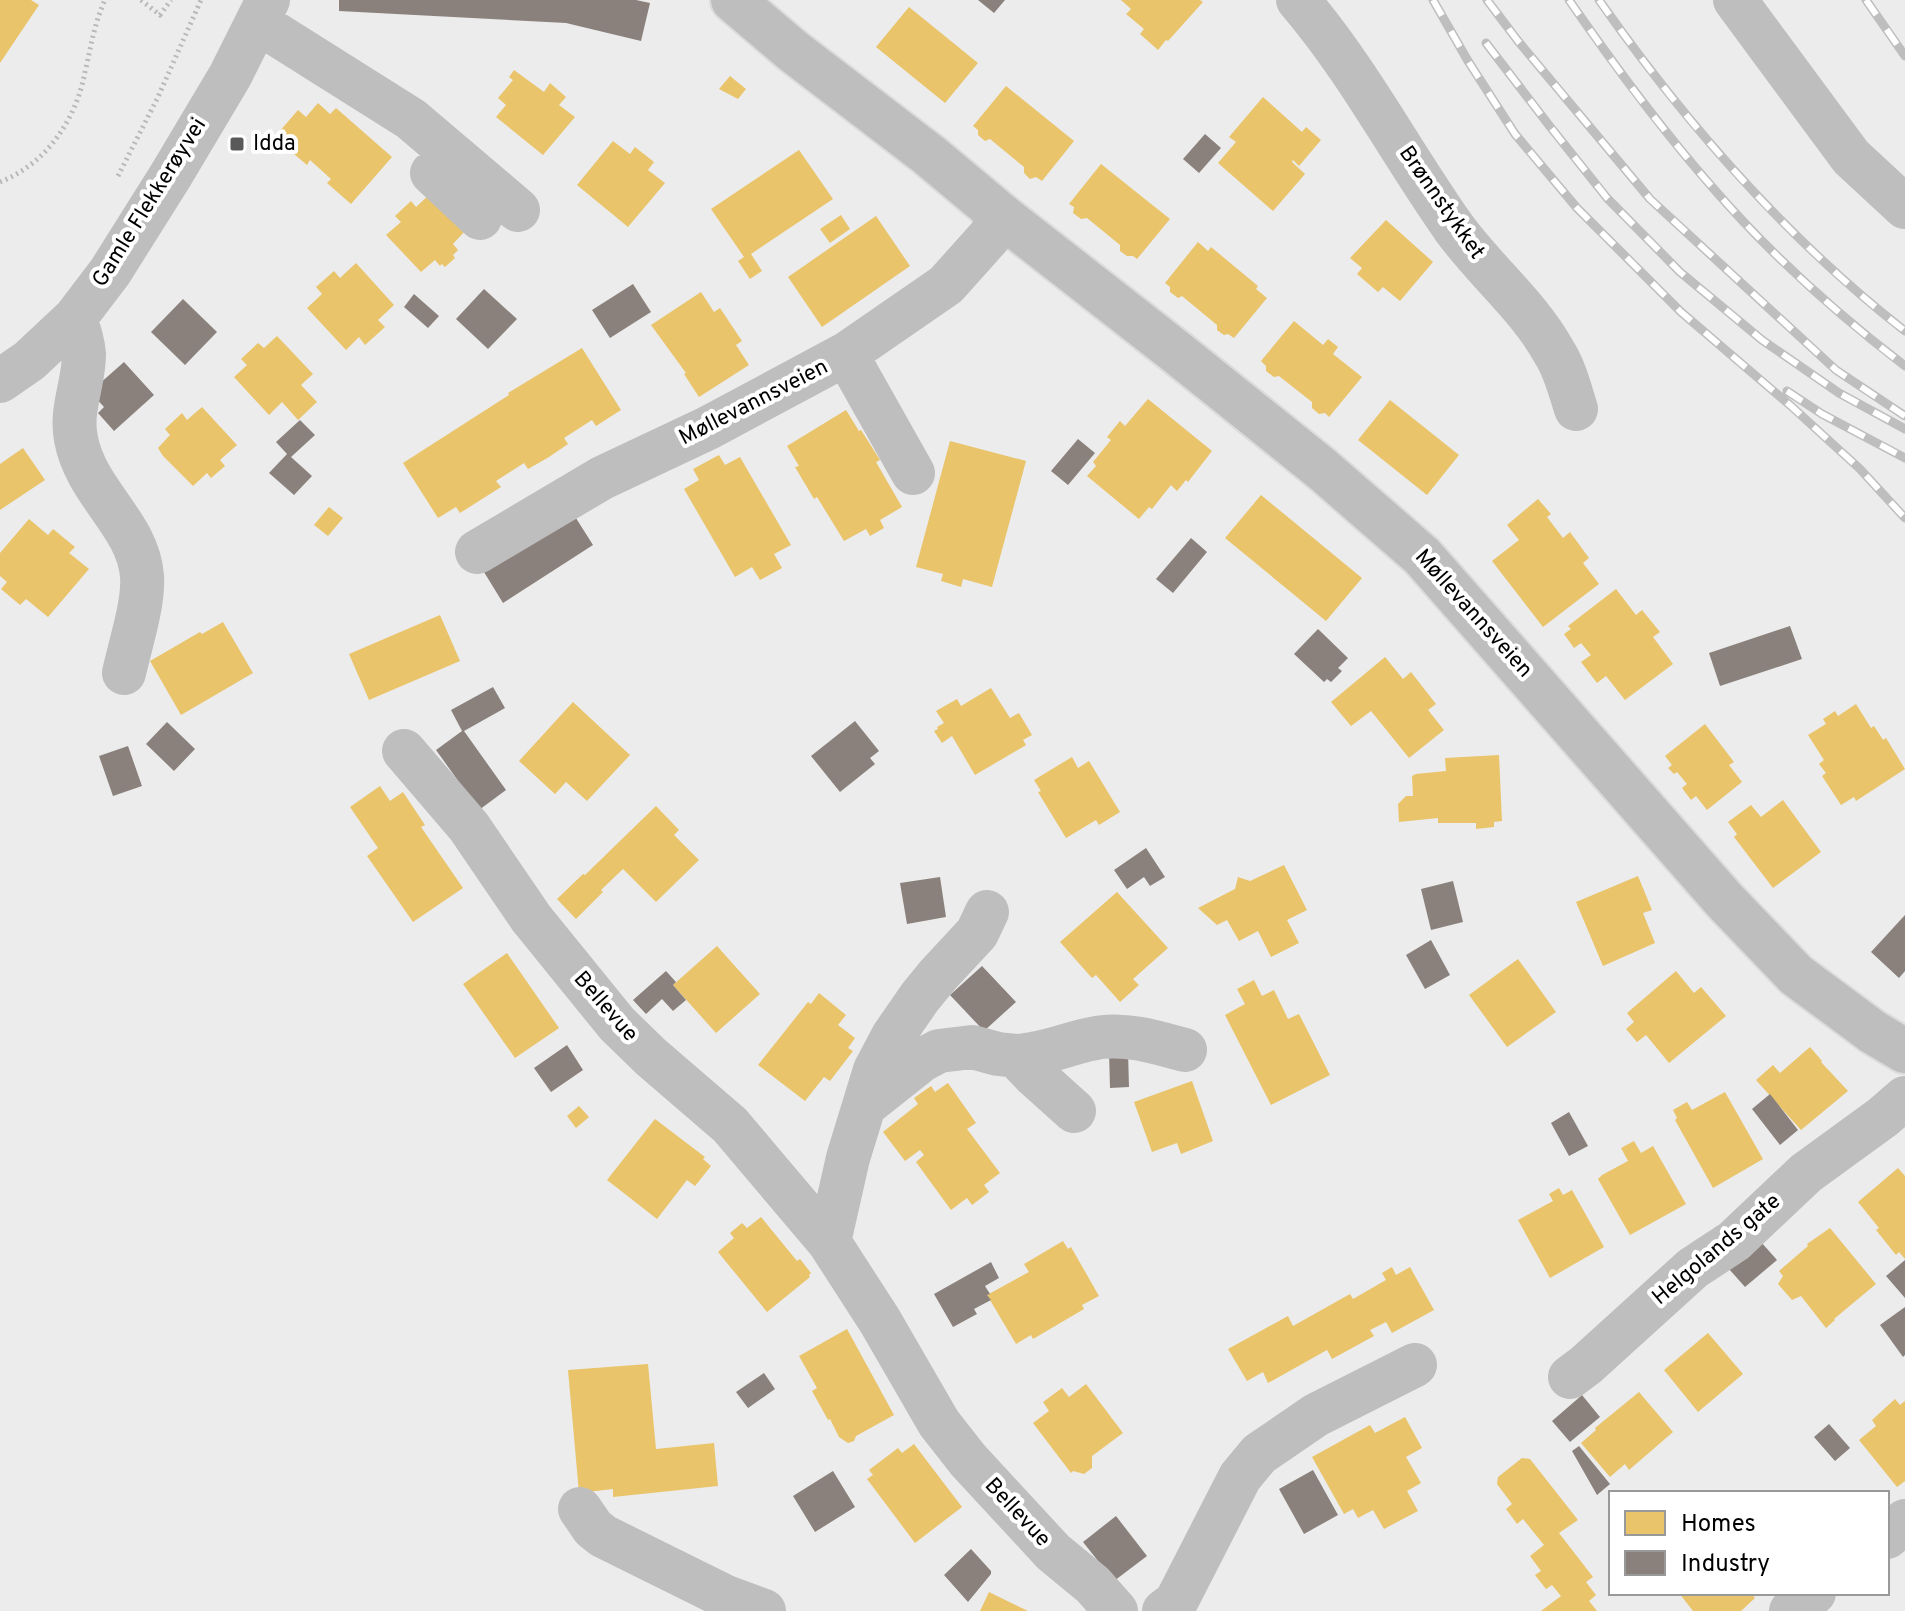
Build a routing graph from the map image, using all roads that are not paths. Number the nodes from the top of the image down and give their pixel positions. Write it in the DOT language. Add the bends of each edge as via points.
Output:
graph roads {
  1 [pos="733,0"];
  2 [pos="1298,0"];
  3 [pos="1735,0"];
  4 [pos="257,23"];
  5 [pos="1905,207"];
  6 [pos="499,214"];
  7 [pos="1002,216"];
  8 [pos="75,318"];
  9 [pos="846,354"];
  10 [pos="0,381"];
  11 [pos="1576,409"];
  12 [pos="913,473"];
  13 [pos="477,552"];
  14 [pos="124,673"];
  15 [pos="404,751"];
  16 [pos="987,912"];
  17 [pos="1185,1050"];
  18 [pos="1905,1051"];
  19 [pos="1016,1056"];
  20 [pos="1905,1098"];
  21 [pos="864,1106"];
  22 [pos="1074,1111"];
  23 [pos="829,1242"];
  24 [pos="1415,1365"];
  25 [pos="1570,1377"];
  26 [pos="580,1509"];
  27 [pos="1905,1521"];
  28 [pos="1889,1535"];
  29 [pos="1811,1595"];
  30 [pos="764,1611"];
  31 [pos="1116,1611"];
  32 [pos="1164,1611"];
  33 [pos="1791,1611"];
  1 -- 7 [label="street, Møllevannsveien"];
  2 -- 11 [label="street, Brønnstykket" via="1356,77 1455,229 1530,316 1564,372"];
  3 -- 5 [label="street" via="1851,157"];
  4 -- 6 [label="street" via="411,119"];
  4 -- 8 [label="street, Gamle Flekkerøyvei" via="171,175"];
  7 -- 9 [label="street, Møllevannsveien" via="946,285"];
  7 -- 18 [label="street, Møllevannsveien" via="1322,469 1422,556 1796,975"];
  8 -- 10 [label="street, Gamle Flekkerøyvei"];
  8 -- 14 [label="street" via="84,353 73,414 75,437 98,493 133,541 142,577"];
  9 -- 12 [label="street"];
  9 -- 13 [label="street, Møllevannsveien" via="602,478"];
  15 -- 23 [label="street, Bellevue" via="469,827 531,918 617,1024 730,1125"];
  16 -- 21 [label="street" via="977,933 893,1036"];
  17 -- 19 [label="street" via="1103,1037"];
  19 -- 21 [label="street" via="972,1047 939,1051"];
  19 -- 22 [label="street"];
  20 -- 25 [label="street, Helgolands gate" via="1806,1173 1734,1241 1693,1268"];
  21 -- 23 [label="street"];
  23 -- 31 [label="street, Bellevue" via="939,1423 1053,1552"];
  24 -- 32 [label="street" via="1316,1415 1259,1454 1240,1477 1176,1602"];
  26 -- 30 [label="street" via="603,1536"];
  27 -- 28 [label="street"];
  29 -- 33 [label="street"];
}
